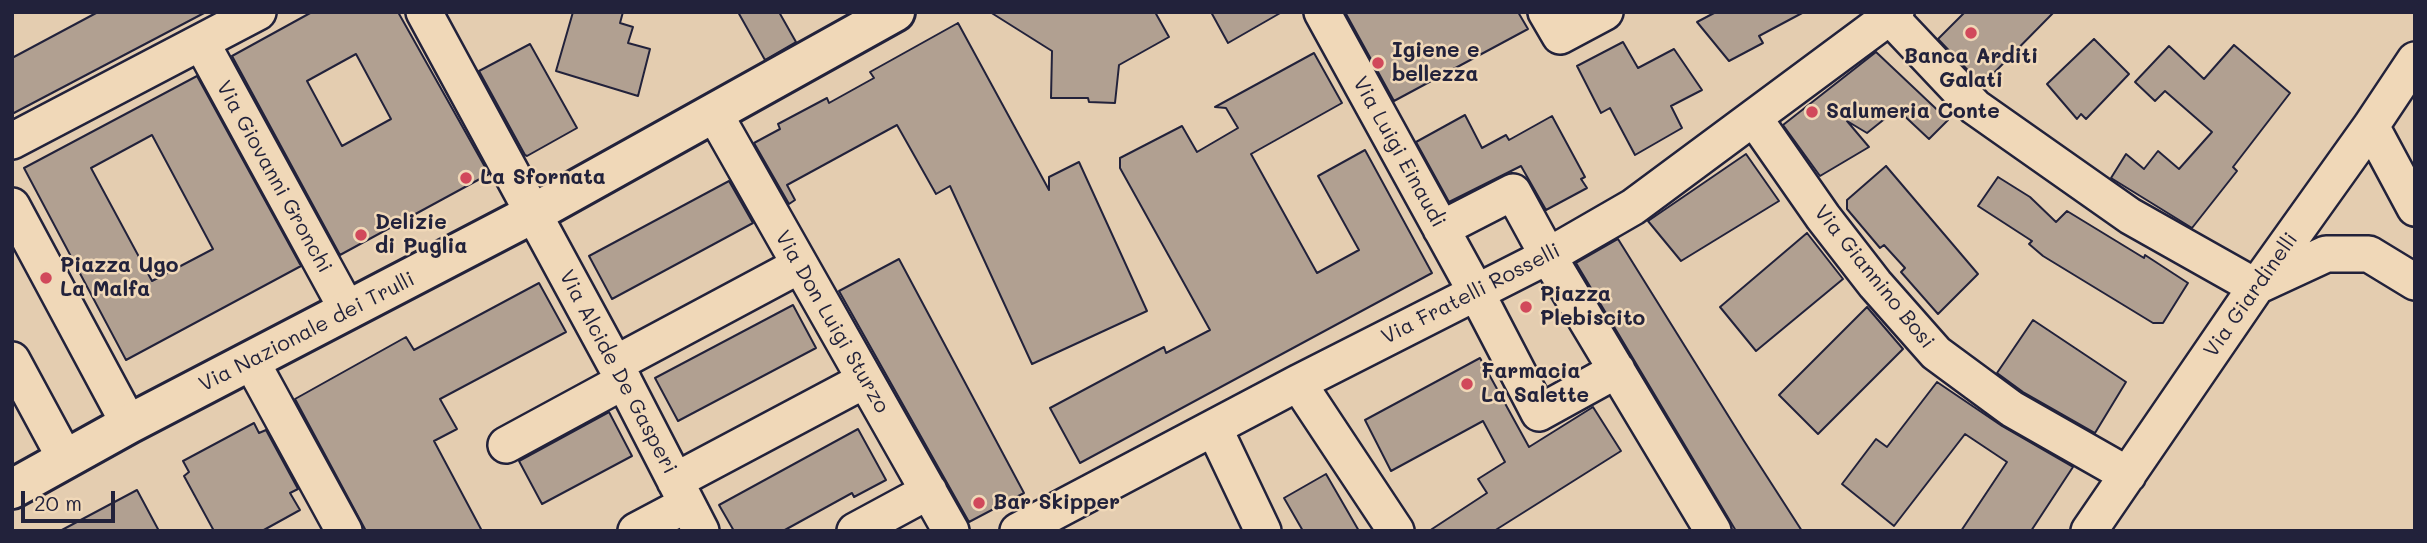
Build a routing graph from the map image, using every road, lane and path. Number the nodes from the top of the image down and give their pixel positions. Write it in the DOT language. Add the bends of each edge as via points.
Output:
graph roads {
  1 [pos="258,12"];
  2 [pos="424,12"];
  3 [pos="895,12"];
  4 [pos="1322,12"];
  5 [pos="1546,12"];
  6 [pos="1605,12"];
  7 [pos="1894,15"];
  8 [pos="854,22"];
  9 [pos="201,42"];
  10 [pos="2415,60"];
  11 [pos="2404,93"];
  12 [pos="714,113"];
  13 [pos="1754,118"];
  14 [pos="2371,126"];
  15 [pos="12,141"];
  16 [pos="12,206"];
  17 [pos="2415,208"];
  18 [pos="534,213"];
  19 [pos="1441,229"];
  20 [pos="1548,256"];
  21 [pos="800,265"];
  22 [pos="2415,282"];
  23 [pos="2256,287"];
  24 [pos="1476,292"];
  25 [pos="348,311"];
  26 [pos="12,360"];
  27 [pos="251,361"];
  28 [pos="1617,370"];
  29 [pos="619,372"];
  30 [pos="865,380"];
  31 [pos="1298,383"];
  32 [pos="129,424"];
  33 [pos="1213,428"];
  34 [pos="506,445"];
  35 [pos="65,460"];
  36 [pos="2127,475"];
  37 [pos="12,489"];
  38 [pos="929,491"];
  39 [pos="688,505"];
  40 [pos="344,531"];
  41 [pos="636,531"];
  42 [pos="855,531"];
  43 [pos="951,531"];
  44 [pos="1018,531"];
  45 [pos="1263,531"];
  46 [pos="1396,531"];
  47 [pos="1713,531"];
  48 [pos="2089,531"];
  1 -- 9 [label="street"];
  2 -- 18 [label="street, Via Alcide De Gasperi"];
  3 -- 8 [label="street, Via Nazionale dei Trulli"];
  4 -- 19 [label="street, Via Luigi Einaudi"];
  5 -- 6 [label="street" via="1560,36"];
  7 -- 13 [label="street, Via Fratelli Rosselli"];
  7 -- 23 [label="street" via="1975,107 2130,216"];
  8 -- 12 [label="street, Via Nazionale dei Trulli"];
  9 -- 15 [label="street"];
  9 -- 25 [label="street, Via Giovanni Gronchi"];
  10 -- 11 [label="street, Via Giardinelli"];
  11 -- 14 [label="street, Via Giardinelli"];
  12 -- 18 [label="street, Via Nazionale dei Trulli"];
  12 -- 21 [label="street, Via Don Luigi Sturzo"];
  13 -- 20 [label="street, Via Fratelli Rosselli" via="1633,206"];
  13 -- 36 [label="street, Via Giannino Bosi" via="1823,218 1936,353 2012,410"];
  14 -- 17 [label="street"];
  14 -- 23 [label="street, Via Giardinelli"];
  16 -- 32 [label="street"];
  18 -- 25 [label="street, Via Nazionale dei Trulli"];
  18 -- 29 [label="street, Via Alcide De Gasperi"];
  19 -- 20 [label="street" via="1513,192"];
  19 -- 24 [label="street, Via Luigi Einaudi"];
  20 -- 24 [label="street, Via Fratelli Rosselli"];
  20 -- 28 [label="street"];
  21 -- 29 [label="street"];
  21 -- 30 [label="street, Via Don Luigi Sturzo"];
  22 -- 23 [label="street" via="2370,254 2326,254"];
  23 -- 36 [label="street, Via Giardinelli"];
  24 -- 28 [label="street" via="1539,413"];
  24 -- 31 [label="street, Via Fratelli Rosselli"];
  25 -- 27 [label="street, Via Nazionale dei Trulli"];
  26 -- 35 [label="street"];
  27 -- 32 [label="street, Via Nazionale dei Trulli"];
  27 -- 40 [label="street"];
  28 -- 47 [label="street"];
  29 -- 34 [label="street"];
  29 -- 39 [label="street, Via Alcide De Gasperi"];
  30 -- 38 [label="street, Via Don Luigi Sturzo"];
  30 -- 39 [label="street"];
  31 -- 33 [label="street, Via Fratelli Rosselli"];
  31 -- 46 [label="street"];
  32 -- 35 [label="street, Via Nazionale dei Trulli"];
  33 -- 44 [label="street, Via Fratelli Rosselli"];
  33 -- 45 [label="street"];
  35 -- 37 [label="street, Via Nazionale dei Trulli"];
  36 -- 48 [label="street, Via Giardinelli"];
  38 -- 42 [label="street"];
  38 -- 43 [label="street, Via Don Luigi Sturzo"];
  39 -- 41 [label="street"];
}
